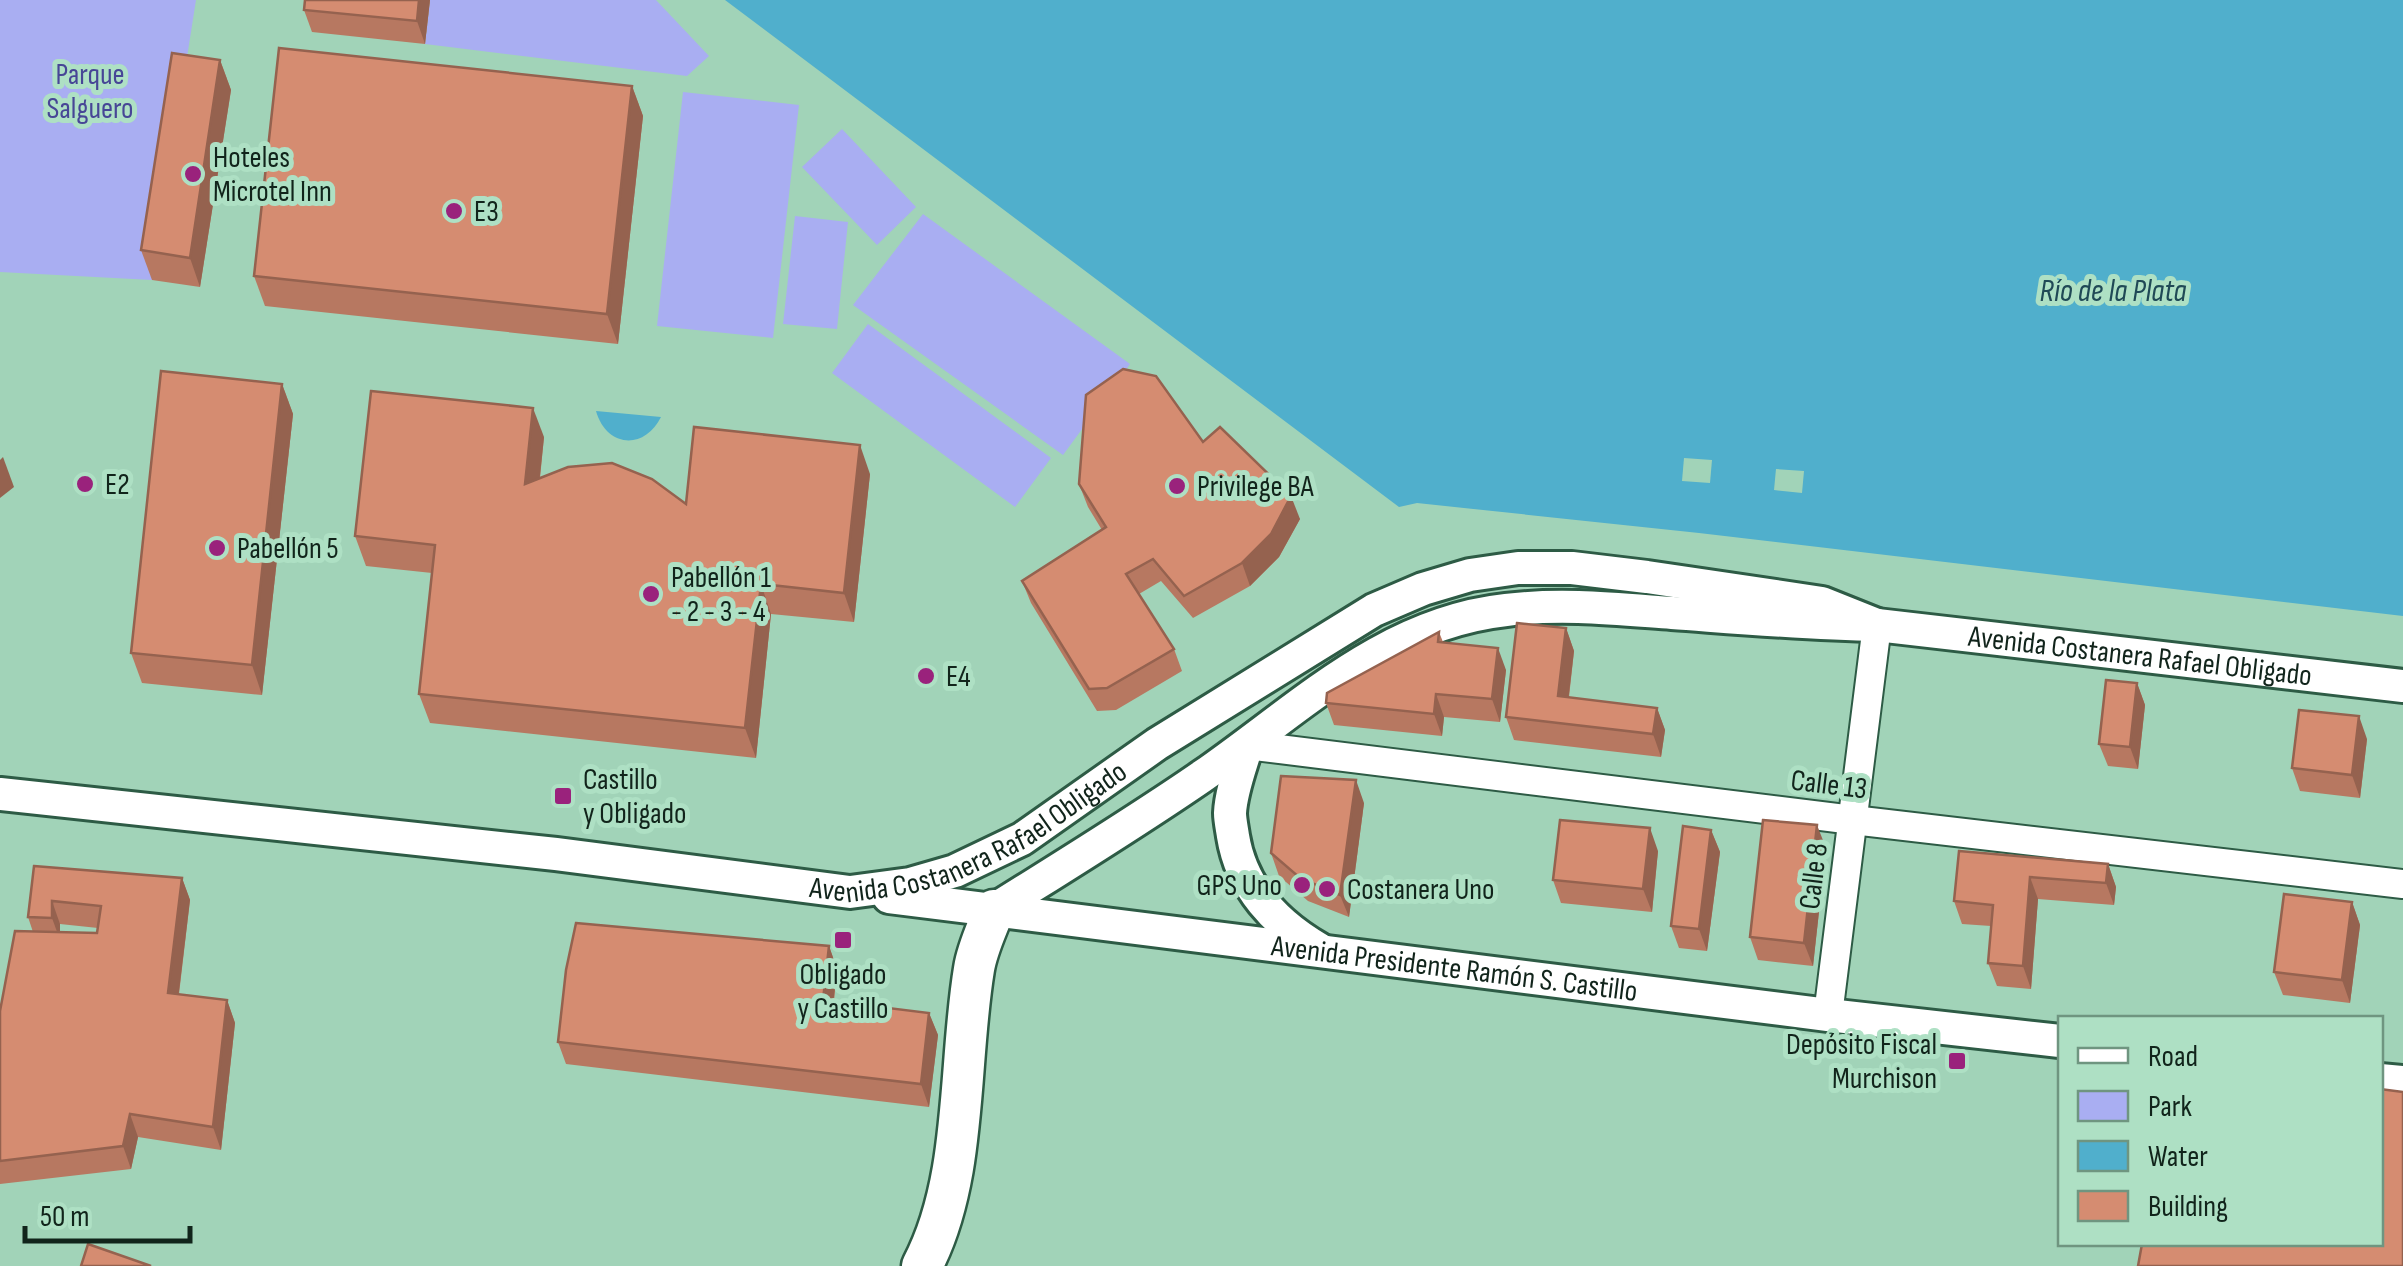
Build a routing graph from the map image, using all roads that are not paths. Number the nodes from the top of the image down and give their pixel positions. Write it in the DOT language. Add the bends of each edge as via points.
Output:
graph roads {
  1 [pos="1877,625"];
  2 [pos="2403,686"];
  3 [pos="1247,745"];
  4 [pos="0,794"];
  5 [pos="1852,820"];
  6 [pos="2403,884"];
  7 [pos="850,892"];
  8 [pos="994,910"];
  9 [pos="1325,952"];
  10 [pos="1828,1016"];
  11 [pos="2058,1042"];
  12 [pos="922,1266"];
  1 -- 2 [label="main road, Avenida Costanera Rafael Obligado"];
  1 -- 3 [label="main road, Avenida Costanera Rafael Obligado" via="1574,605 1504,610 1427,628 1381,650"];
  1 -- 5 [label="street, Calle 8"];
  1 -- 7 [label="main road, Avenida Costanera Rafael Obligado" via="1822,603 1647,577 1572,568 1470,576 1374,610 1000,851 910,884"];
  3 -- 5 [label="street, Calle 13"];
  3 -- 8 [label="main road, Avenida Costanera Rafael Obligado"];
  3 -- 9 [label="main road" via="1230,813 1235,848 1268,910"];
  4 -- 7 [label="main road, Avenida Costanera Rafael Obligado"];
  5 -- 6 [label="street, Calle 13"];
  5 -- 10 [label="street, Calle 8"];
  7 -- 8 [label="main road, Avenida Presidente Ramón S. Castillo"];
  8 -- 9 [label="main road, Avenida Presidente Ramón S. Castillo"];
  8 -- 12 [label="highway" via="974,965 951,1178"];
  9 -- 10 [label="main road, Avenida Presidente Ramón S. Castillo"];
  10 -- 11 [label="main road, Avenida Presidente Ramón S. Castillo"];
}
